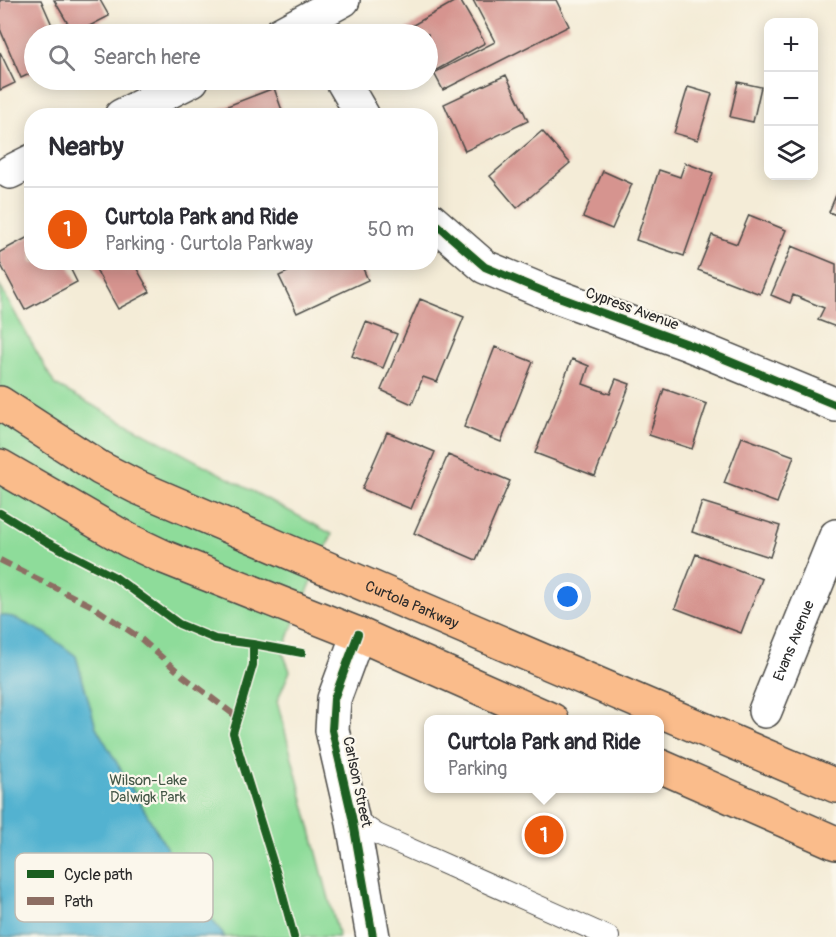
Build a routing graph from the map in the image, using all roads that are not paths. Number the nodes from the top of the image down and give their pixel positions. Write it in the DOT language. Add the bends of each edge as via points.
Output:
graph roads {
  1 [pos="343,0"];
  2 [pos="300,22"];
  3 [pos="172,90"];
  4 [pos="348,90"];
  5 [pos="137,108"];
  6 [pos="358,108"];
  7 [pos="438,226"];
  8 [pos="0,403"];
  9 [pos="836,405"];
  10 [pos="0,466"];
  11 [pos="836,536"];
  12 [pos="466,627"];
  13 [pos="358,634"];
  14 [pos="765,711"];
  15 [pos="541,715"];
  16 [pos="664,768"];
  17 [pos="836,786"];
  18 [pos="352,817"];
  19 [pos="836,843"];
  20 [pos="373,937"];
  21 [pos="609,937"];
  1 -- 2 [label="street"];
  3 -- 5 [label="street"];
  4 -- 6 [label="street"];
  7 -- 9 [label="street, Cypress Avenue" via="485,267"];
  8 -- 12 [label="main road, Curtola Parkway" via="100,468 137,487"];
  10 -- 13 [label="main road" via="164,558"];
  11 -- 14 [label="street, Evans Avenue"];
  12 -- 13 [label="main road" via="383,624"];
  12 -- 17 [label="main road, Curtola Parkway"];
  13 -- 15 [label="main road"];
  13 -- 18 [label="street, Carlson Street" via="334,699 332,730"];
  16 -- 19 [label="main road"];
  18 -- 20 [label="street, Carlson Street"];
  18 -- 21 [label="lane" via="377,834"];
}
